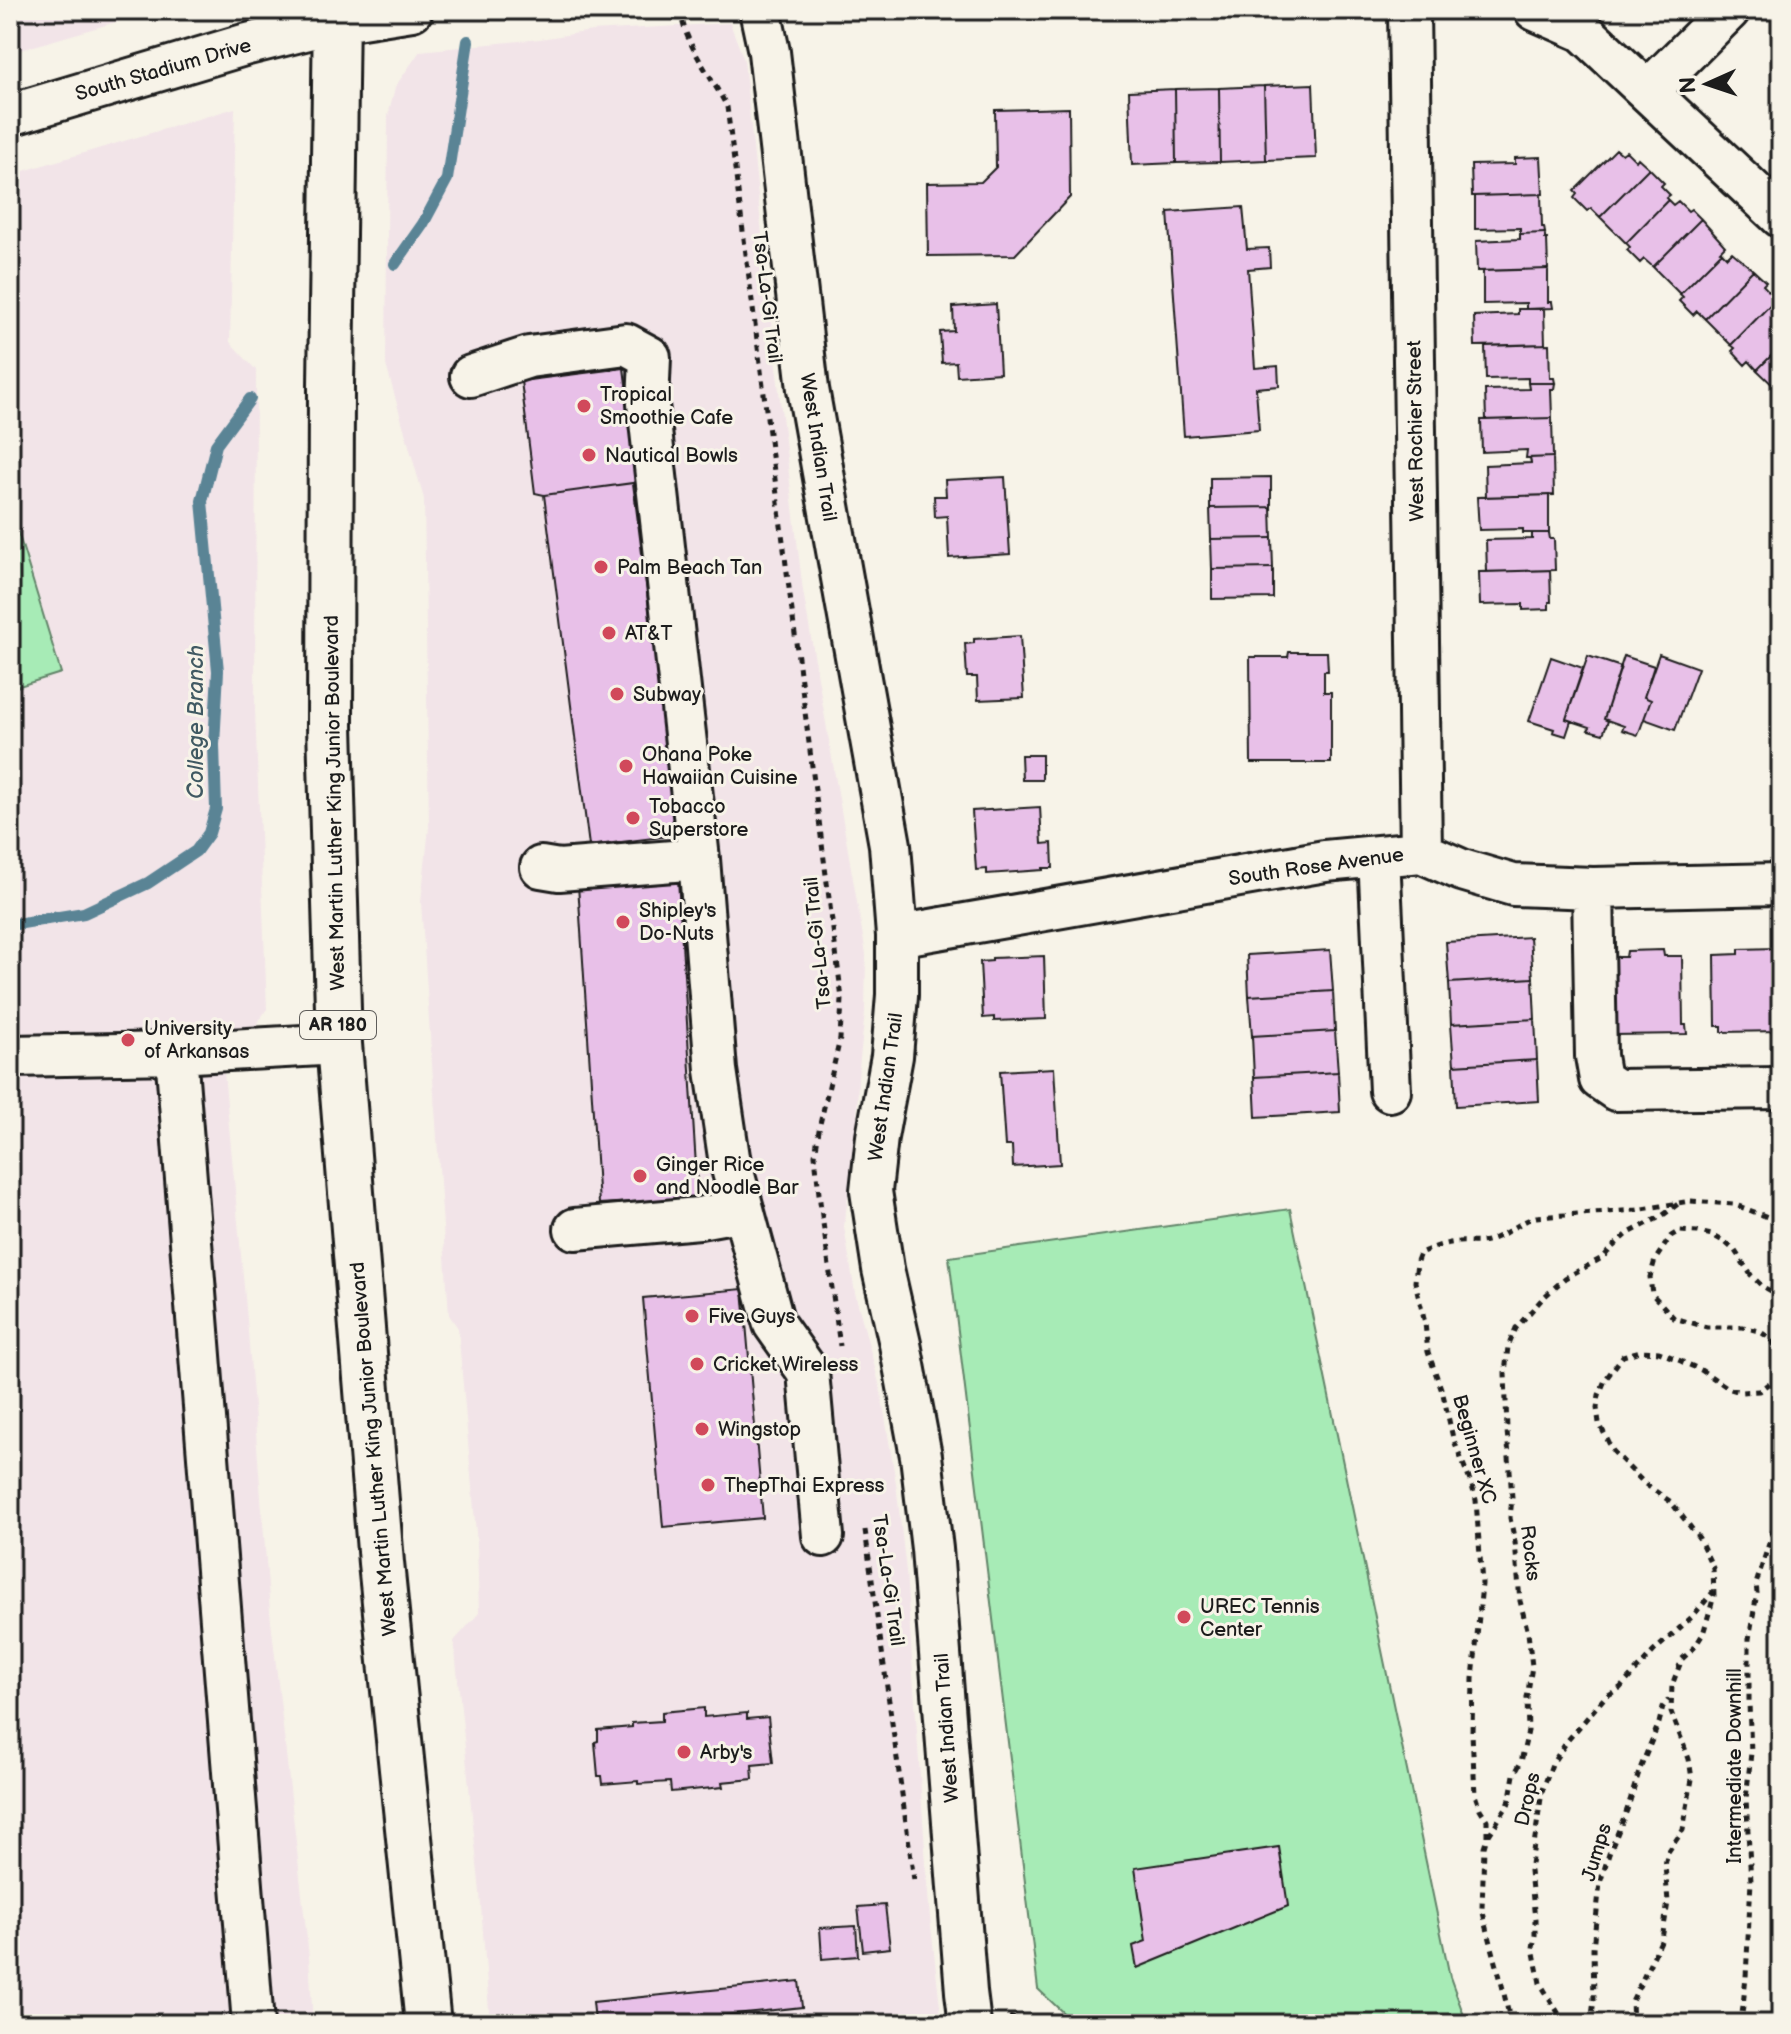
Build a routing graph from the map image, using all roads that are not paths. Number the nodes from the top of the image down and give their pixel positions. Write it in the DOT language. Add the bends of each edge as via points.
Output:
graph roads {
  1 [pos="412,10"];
  2 [pos="760,10"];
  3 [pos="1409,10"];
  4 [pos="1535,10"];
  5 [pos="1729,10"];
  6 [pos="336,16"];
  7 [pos="1648,91"];
  8 [pos="10,115"];
  9 [pos="1781,217"];
  10 [pos="471,376"];
  11 [pos="1421,852"];
  12 [pos="1379,856"];
  13 [pos="699,859"];
  14 [pos="541,867"];
  15 [pos="1781,884"];
  16 [pos="1593,888"];
  17 [pos="897,936"];
  18 [pos="339,1044"];
  19 [pos="176,1053"];
  20 [pos="10,1056"];
  21 [pos="1781,1088"];
  22 [pos="1390,1091"];
  23 [pos="743,1210"];
  24 [pos="575,1229"];
  25 [pos="823,1536"];
  26 [pos="253,2024"];
  27 [pos="428,2024"];
  28 [pos="970,2024"];
  1 -- 6 [label="street, South Stadium Drive"];
  2 -- 17 [label="street, West Indian Trail" via="808,389 890,845"];
  3 -- 11 [label="street, West Rochier Street"];
  4 -- 7 [label="street" via="1583,31"];
  5 -- 7 [label="street"];
  6 -- 8 [label="street, South Stadium Drive"];
  6 -- 18 [label="main road, West Martin Luther King Junior Boulevard / AR 180" via="330,725"];
  7 -- 9 [label="street"];
  10 -- 13 [label="street" via="529,357 626,344 650,357 648,404"];
  11 -- 12 [label="street, South Rose Avenue"];
  11 -- 16 [label="street, South Rose Avenue" via="1513,885"];
  12 -- 17 [label="street, South Rose Avenue"];
  12 -- 22 [label="street"];
  13 -- 14 [label="street"];
  13 -- 23 [label="street" via="716,1070"];
  15 -- 16 [label="street, South Rose Avenue"];
  16 -- 21 [label="street" via="1600,1079 1616,1090"];
  17 -- 28 [label="street, West Indian Trail" via="892,1056 871,1191 921,1456"];
  18 -- 19 [label="street"];
  18 -- 27 [label="main road, West Martin Luther King Junior Boulevard / AR 180" via="381,1563"];
  19 -- 20 [label="street"];
  19 -- 26 [label="street"];
  23 -- 24 [label="street"];
  23 -- 25 [label="street" via="774,1324 808,1372"];
}
